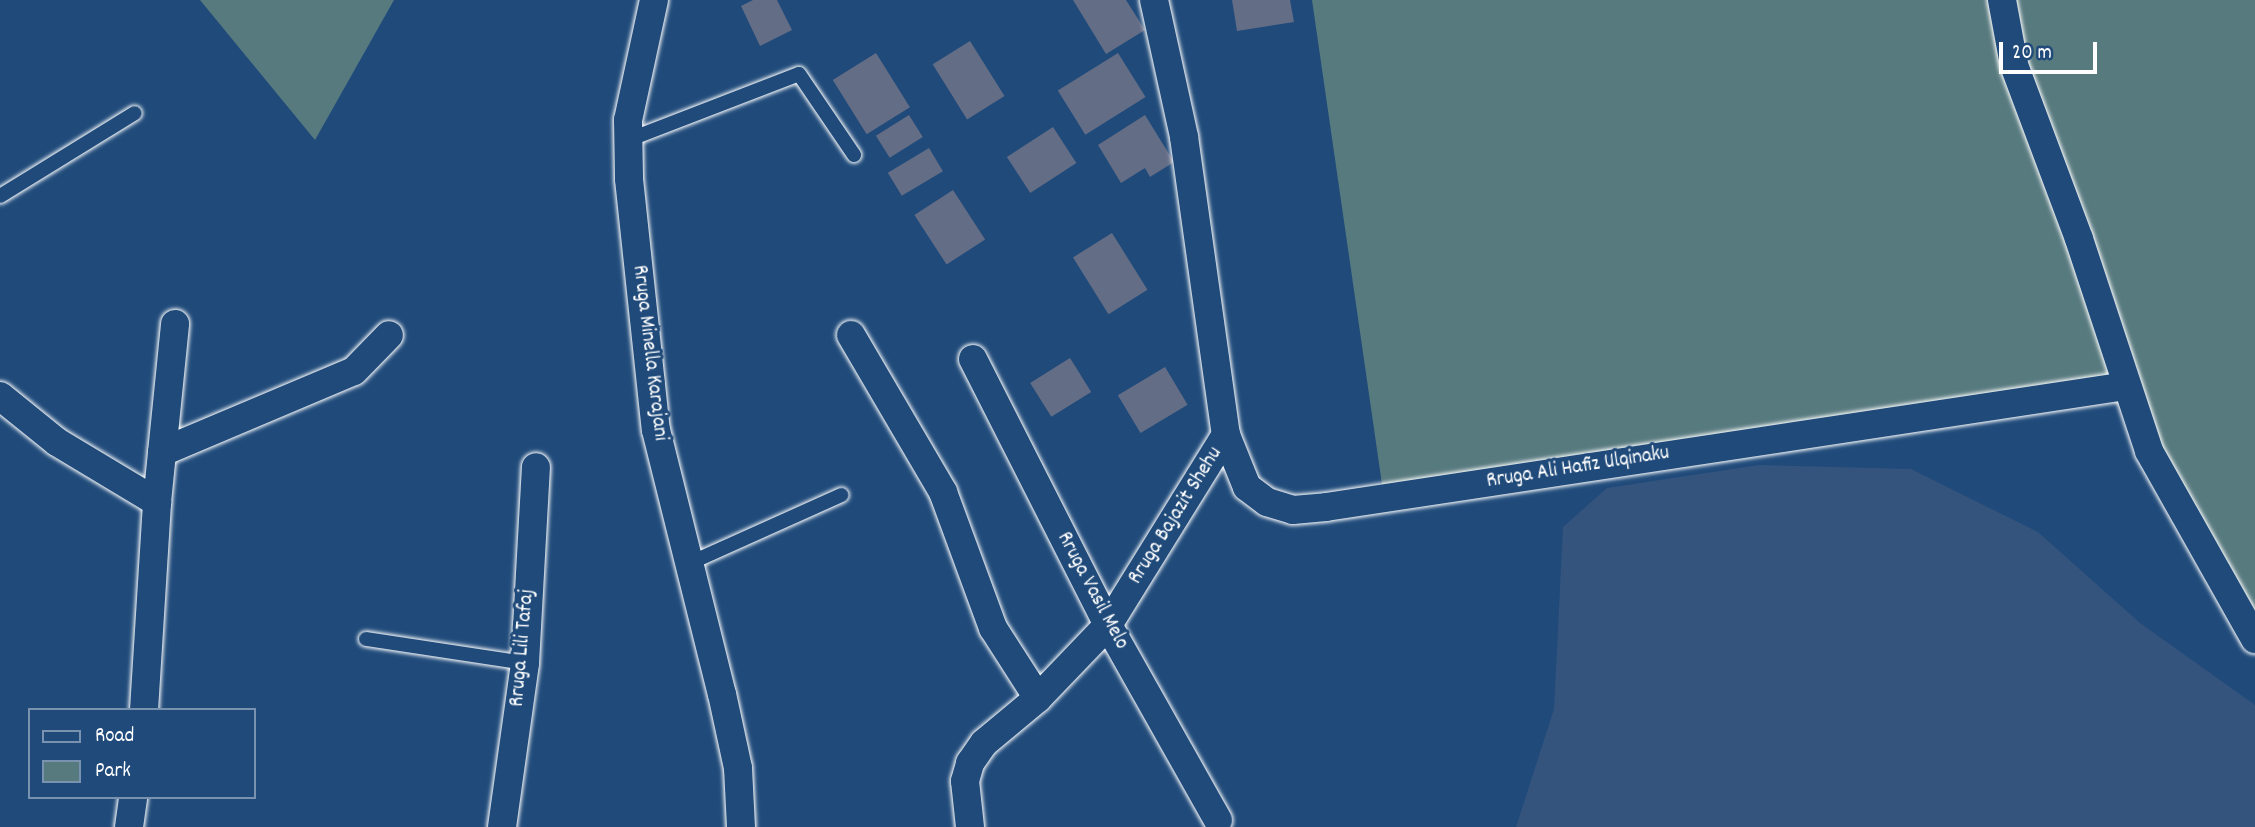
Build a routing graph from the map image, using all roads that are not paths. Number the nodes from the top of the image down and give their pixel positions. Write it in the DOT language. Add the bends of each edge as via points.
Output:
graph roads {
  1 [pos="654,0"];
  2 [pos="1154,0"];
  3 [pos="2002,0"];
  4 [pos="135,113"];
  5 [pos="628,140"];
  6 [pos="854,155"];
  7 [pos="0,196"];
  8 [pos="175,324"];
  9 [pos="389,335"];
  10 [pos="851,335"];
  11 [pos="973,359"];
  12 [pos="2126,386"];
  13 [pos="0,396"];
  14 [pos="1226,435"];
  15 [pos="162,452"];
  16 [pos="536,467"];
  17 [pos="841,495"];
  18 [pos="157,502"];
  19 [pos="690,563"];
  20 [pos="1108,625"];
  21 [pos="366,639"];
  22 [pos="2255,639"];
  23 [pos="525,663"];
  24 [pos="1038,698"];
  25 [pos="144,708"];
  26 [pos="133,799"];
  27 [pos="1218,820"];
  28 [pos="129,827"];
  29 [pos="502,827"];
  30 [pos="740,827"];
  31 [pos="971,827"];
  1 -- 5 [label="street, Rruga Minella Karajani" via="628,120"];
  2 -- 14 [label="street, Rruga Ali Hafiz Ulqinaku" via="1184,137"];
  3 -- 12 [label="street" via="2014,65 2079,239"];
  4 -- 7 [label="lane"];
  5 -- 6 [label="lane" via="799,74"];
  5 -- 19 [label="street, Rruga Minella Karajani" via="656,430"];
  8 -- 15 [label="street"];
  9 -- 15 [label="street" via="354,371"];
  10 -- 24 [label="street" via="943,492 993,628"];
  11 -- 20 [label="street, Rruga Vasil Melo"];
  12 -- 14 [label="street, Rruga Ali Hafiz Ulqinaku" via="1293,510 1267,502 1247,487"];
  12 -- 22 [label="street" via="2170,495"];
  13 -- 18 [label="street" via="57,442"];
  14 -- 20 [label="street, Rruga Bajazit Shehu"];
  15 -- 18 [label="street"];
  16 -- 23 [label="street, Rruga Lili Tafaj"];
  17 -- 19 [label="lane"];
  18 -- 25 [label="street"];
  19 -- 30 [label="street, Rruga Minella Karajani" via="738,768"];
  20 -- 24 [label="street, Rruga Bajazit Shehu"];
  20 -- 27 [label="street, Rruga Vasil Melo"];
  21 -- 23 [label="lane"];
  23 -- 29 [label="street, Rruga Lili Tafaj"];
  24 -- 31 [label="street, Rruga Bajazit Shehu" via="985,743 970,763 965,781"];
  26 -- 28 [label="street"];
}
